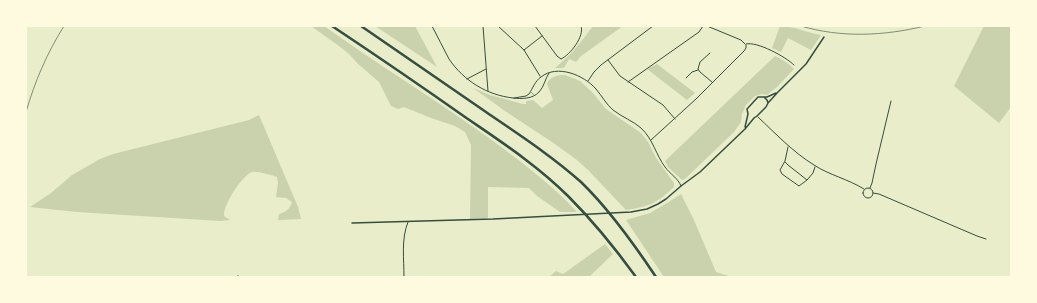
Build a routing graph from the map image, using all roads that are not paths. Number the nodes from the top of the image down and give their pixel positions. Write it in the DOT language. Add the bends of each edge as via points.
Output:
graph roads {
  1 [pos="332,26"];
  2 [pos="361,26"];
  3 [pos="432,26"];
  4 [pos="483,26"];
  5 [pos="498,26"];
  6 [pos="535,26"];
  7 [pos="581,26"];
  8 [pos="653,26"];
  9 [pos="703,26"];
  10 [pos="707,26"];
  11 [pos="543,36"];
  12 [pos="824,37"];
  13 [pos="746,44"];
  14 [pos="524,50"];
  15 [pos="710,53"];
  16 [pos="608,60"];
  17 [pos="794,65"];
  18 [pos="486,69"];
  19 [pos="699,69"];
  20 [pos="550,73"];
  21 [pos="541,76"];
  22 [pos="686,78"];
  23 [pos="467,79"];
  24 [pos="588,81"];
  25 [pos="628,82"];
  26 [pos="712,83"];
  27 [pos="488,91"];
  28 [pos="531,92"];
  29 [pos="778,92"];
  30 [pos="534,95"];
  31 [pos="524,97"];
  32 [pos="764,97"];
  33 [pos="891,101"];
  34 [pos="768,103"];
  35 [pos="748,114"];
  36 [pos="757,116"];
  37 [pos="754,118"];
  38 [pos="675,119"];
  39 [pos="745,129"];
  40 [pos="651,140"];
  41 [pos="789,146"];
  42 [pos="785,161"];
  43 [pos="815,166"];
  44 [pos="807,180"];
  45 [pos="681,186"];
  46 [pos="870,188"];
  47 [pos="864,189"];
  48 [pos="873,193"];
  49 [pos="408,222"];
  50 [pos="352,223"];
  51 [pos="986,239"];
  52 [pos="235,277"];
  53 [pos="241,277"];
  54 [pos="404,277"];
  55 [pos="636,277"];
  56 [pos="656,277"];
  1 -- 55 [label="highway" via="536,168 587,216"];
  2 -- 56 [label="highway" via="549,156 572,175 611,215"];
  3 -- 23 [label="street" via="449,58"];
  4 -- 18 [label="street"];
  5 -- 14 [label="street"];
  6 -- 11 [label="street"];
  7 -- 11 [label="street" via="582,34 568,55 562,59"];
  8 -- 16 [label="street"];
  9 -- 25 [label="street" via="699,32"];
  10 -- 13 [label="street"];
  11 -- 14 [label="street"];
  12 -- 29 [label="street" via="806,64"];
  13 -- 17 [label="street" via="781,55"];
  13 -- 26 [label="street" via="744,51"];
  14 -- 21 [label="street"];
  15 -- 19 [label="street" via="700,62"];
  16 -- 24 [label="street"];
  16 -- 25 [label="street"];
  18 -- 23 [label="street"];
  18 -- 27 [label="street"];
  19 -- 22 [label="street"];
  19 -- 26 [label="street"];
  20 -- 21 [label="street"];
  20 -- 24 [label="street" via="563,71"];
  20 -- 30 [label="street" via="539,92"];
  21 -- 28 [label="street"];
  23 -- 27 [label="street"];
  24 -- 40 [label="street" via="612,109 642,129"];
  25 -- 38 [label="street" via="663,105"];
  26 -- 38 [label="street"];
  27 -- 31 [label="street" via="505,97"];
  28 -- 30 [label="lane"];
  28 -- 31 [label="street"];
  29 -- 32 [label="street"];
  29 -- 34 [label="street"];
  30 -- 31 [label="street"];
  32 -- 34 [label="street"];
  32 -- 35 [label="street" via="760,96 748,107"];
  33 -- 46 [label="street"];
  34 -- 36 [label="street"];
  35 -- 37 [label="street"];
  35 -- 39 [label="street"];
  36 -- 37 [label="street"];
  36 -- 41 [label="street"];
  37 -- 39 [label="street"];
  38 -- 40 [label="street"];
  39 -- 45 [label="street" via="700,172"];
  40 -- 45 [label="street" via="665,167"];
  41 -- 42 [label="street"];
  41 -- 43 [label="street"];
  42 -- 44 [label="street"];
  42 -- 44 [label="street" via="780,170 782,174 799,186"];
  43 -- 44 [label="street"];
  43 -- 47 [label="street"];
  45 -- 49 [label="street" via="658,204 631,212"];
  46 -- 47 [label="street"];
  46 -- 48 [label="street"];
  47 -- 48 [label="street" via="865,197 872,196"];
  48 -- 51 [label="street"];
  49 -- 50 [label="street"];
  49 -- 54 [label="street" via="403,248"];
  52 -- 53 [label="street"];
}
